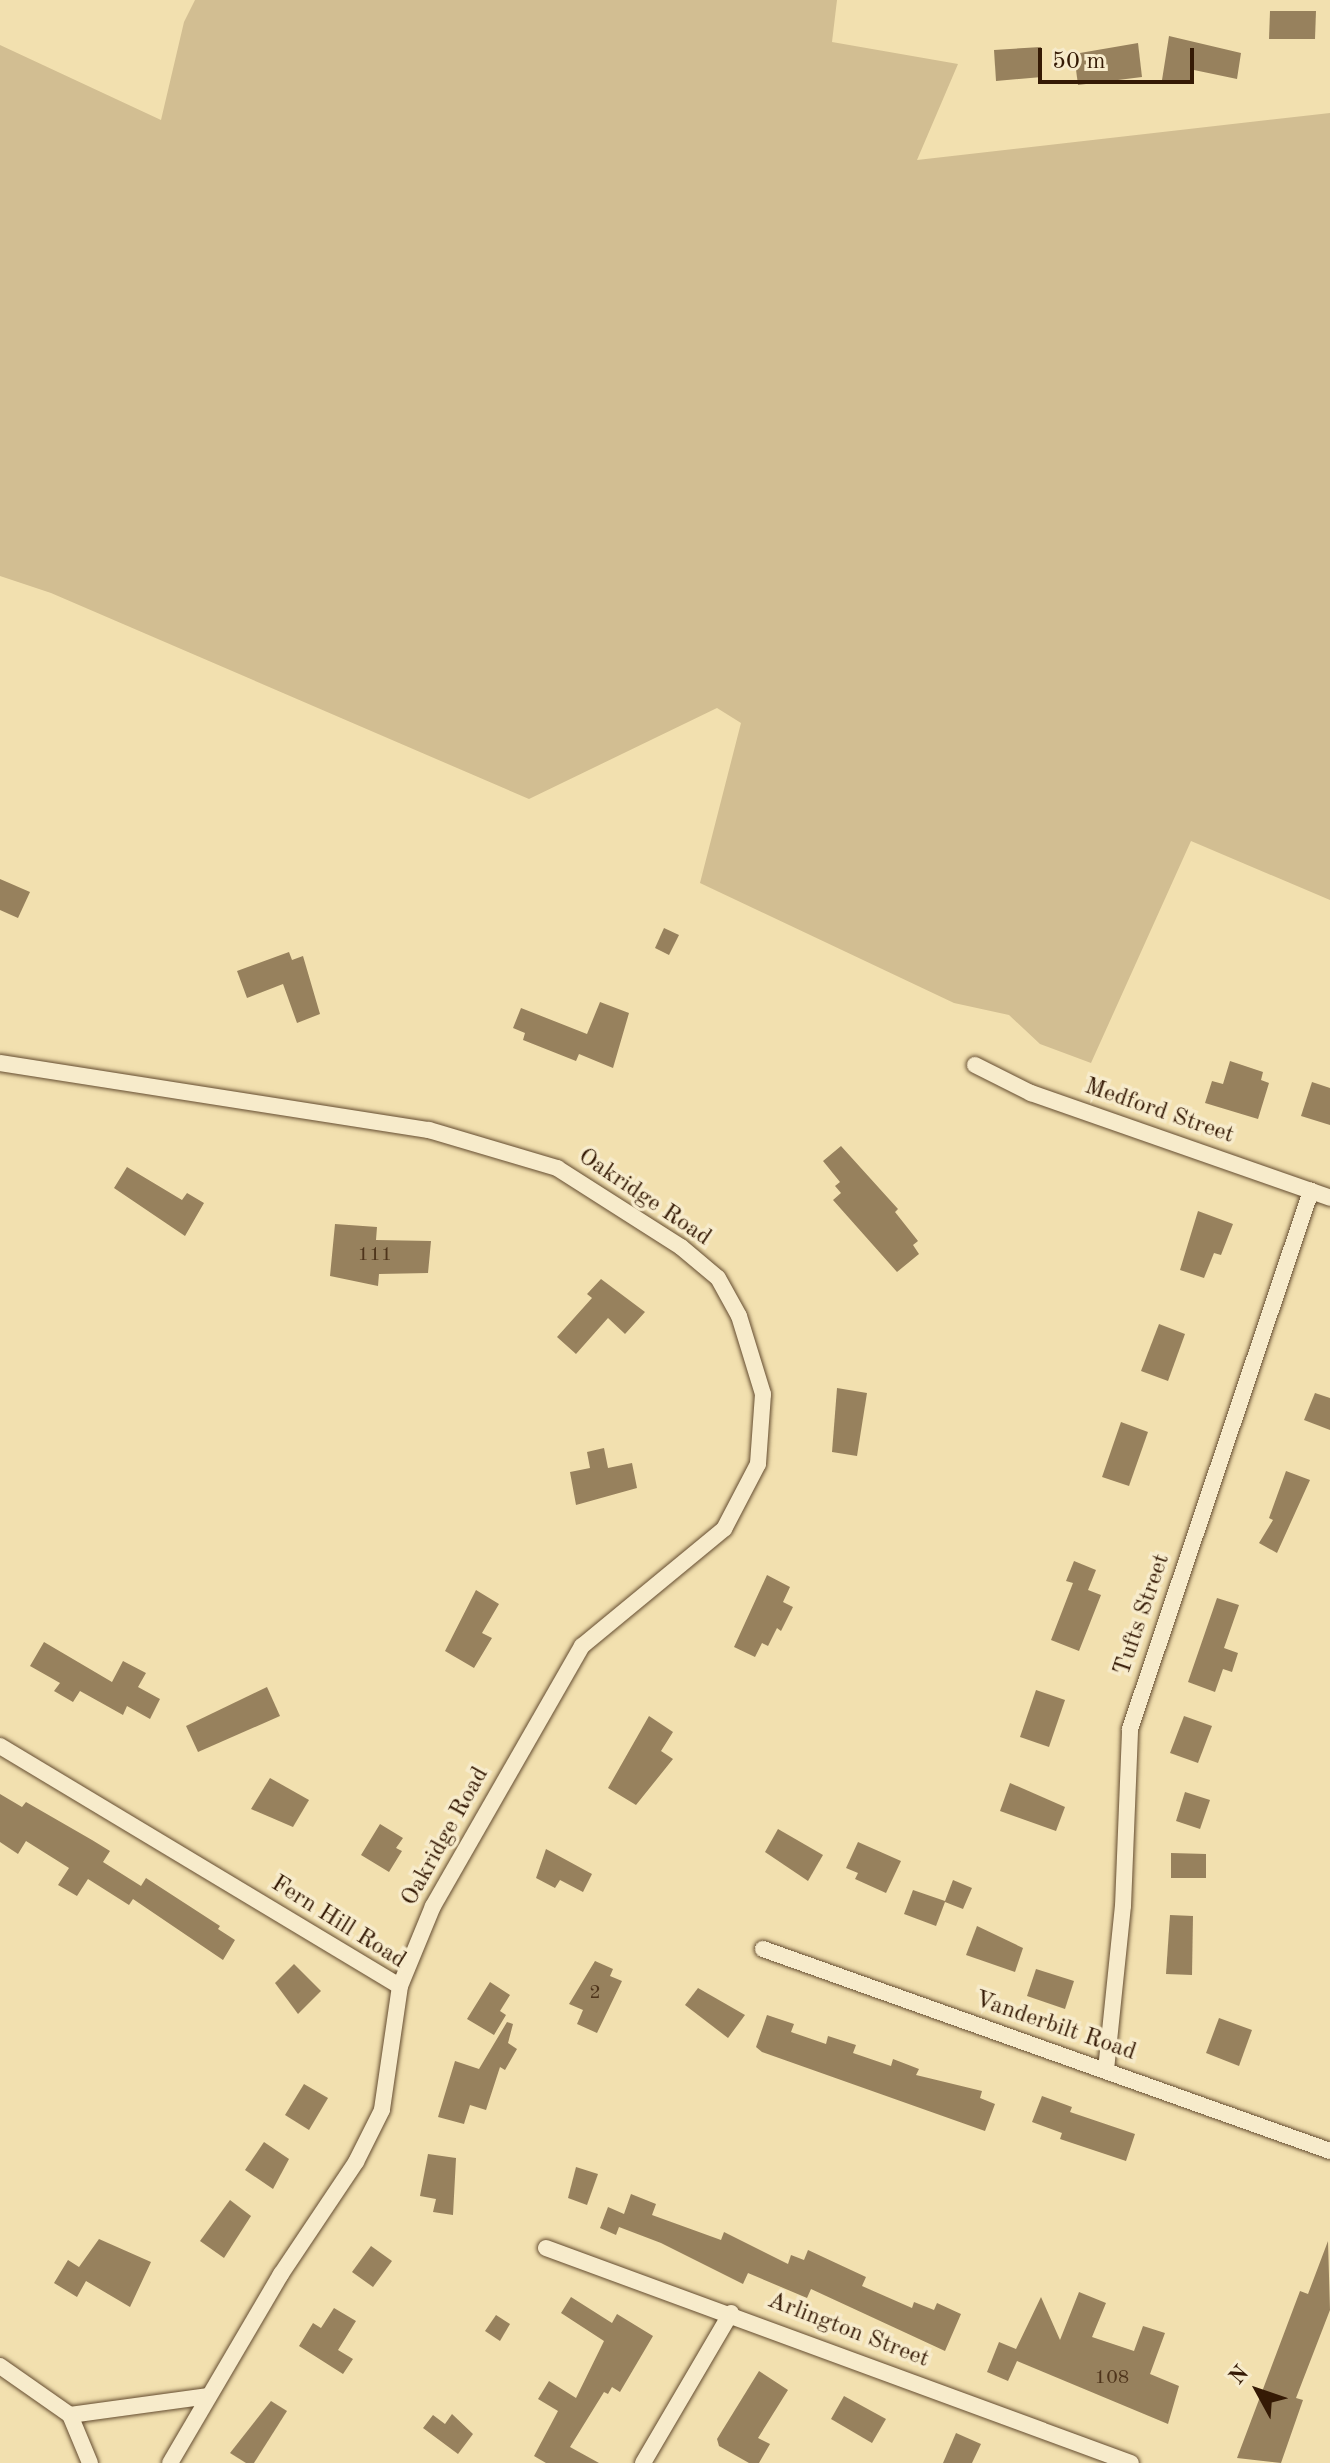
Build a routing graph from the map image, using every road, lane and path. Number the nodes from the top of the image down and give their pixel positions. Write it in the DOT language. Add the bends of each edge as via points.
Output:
graph roads {
  1 [pos="0,1063"];
  2 [pos="975,1065"];
  3 [pos="1311,1191"];
  4 [pos="1330,1198"];
  5 [pos="0,1746"];
  6 [pos="763,1949"];
  7 [pos="400,1986"];
  8 [pos="1106,2070"];
  9 [pos="1330,2151"];
  10 [pos="546,2248"];
  11 [pos="731,2313"];
  12 [pos="0,2366"];
  13 [pos="209,2396"];
  14 [pos="70,2415"];
  15 [pos="90,2463"];
  16 [pos="170,2463"];
  17 [pos="643,2463"];
  18 [pos="1131,2463"];
  1 -- 7 [label="street, Oakridge Road" via="429,1130 557,1168 681,1247 718,1278 739,1316 763,1394 758,1464 724,1529 582,1646 433,1906"];
  2 -- 3 [label="street, Medford Street" via="1031,1093"];
  3 -- 4 [label="street, Medford Street"];
  3 -- 8 [label="street, Tufts Street" via="1130,1729 1123,1906"];
  5 -- 7 [label="street, Fern Hill Road"];
  6 -- 8 [label="street, Vanderbilt Road"];
  7 -- 13 [label="street, Fern Hill Road" via="382,2110 356,2162"];
  8 -- 9 [label="street, Vanderbilt Road"];
  10 -- 11 [label="street, Arlington Street"];
  11 -- 17 [label="street"];
  11 -- 18 [label="street, Arlington Street"];
  12 -- 14 [label="street"];
  13 -- 14 [label="street"];
  13 -- 16 [label="street, Fern Hill Road"];
  14 -- 15 [label="street"];
}
